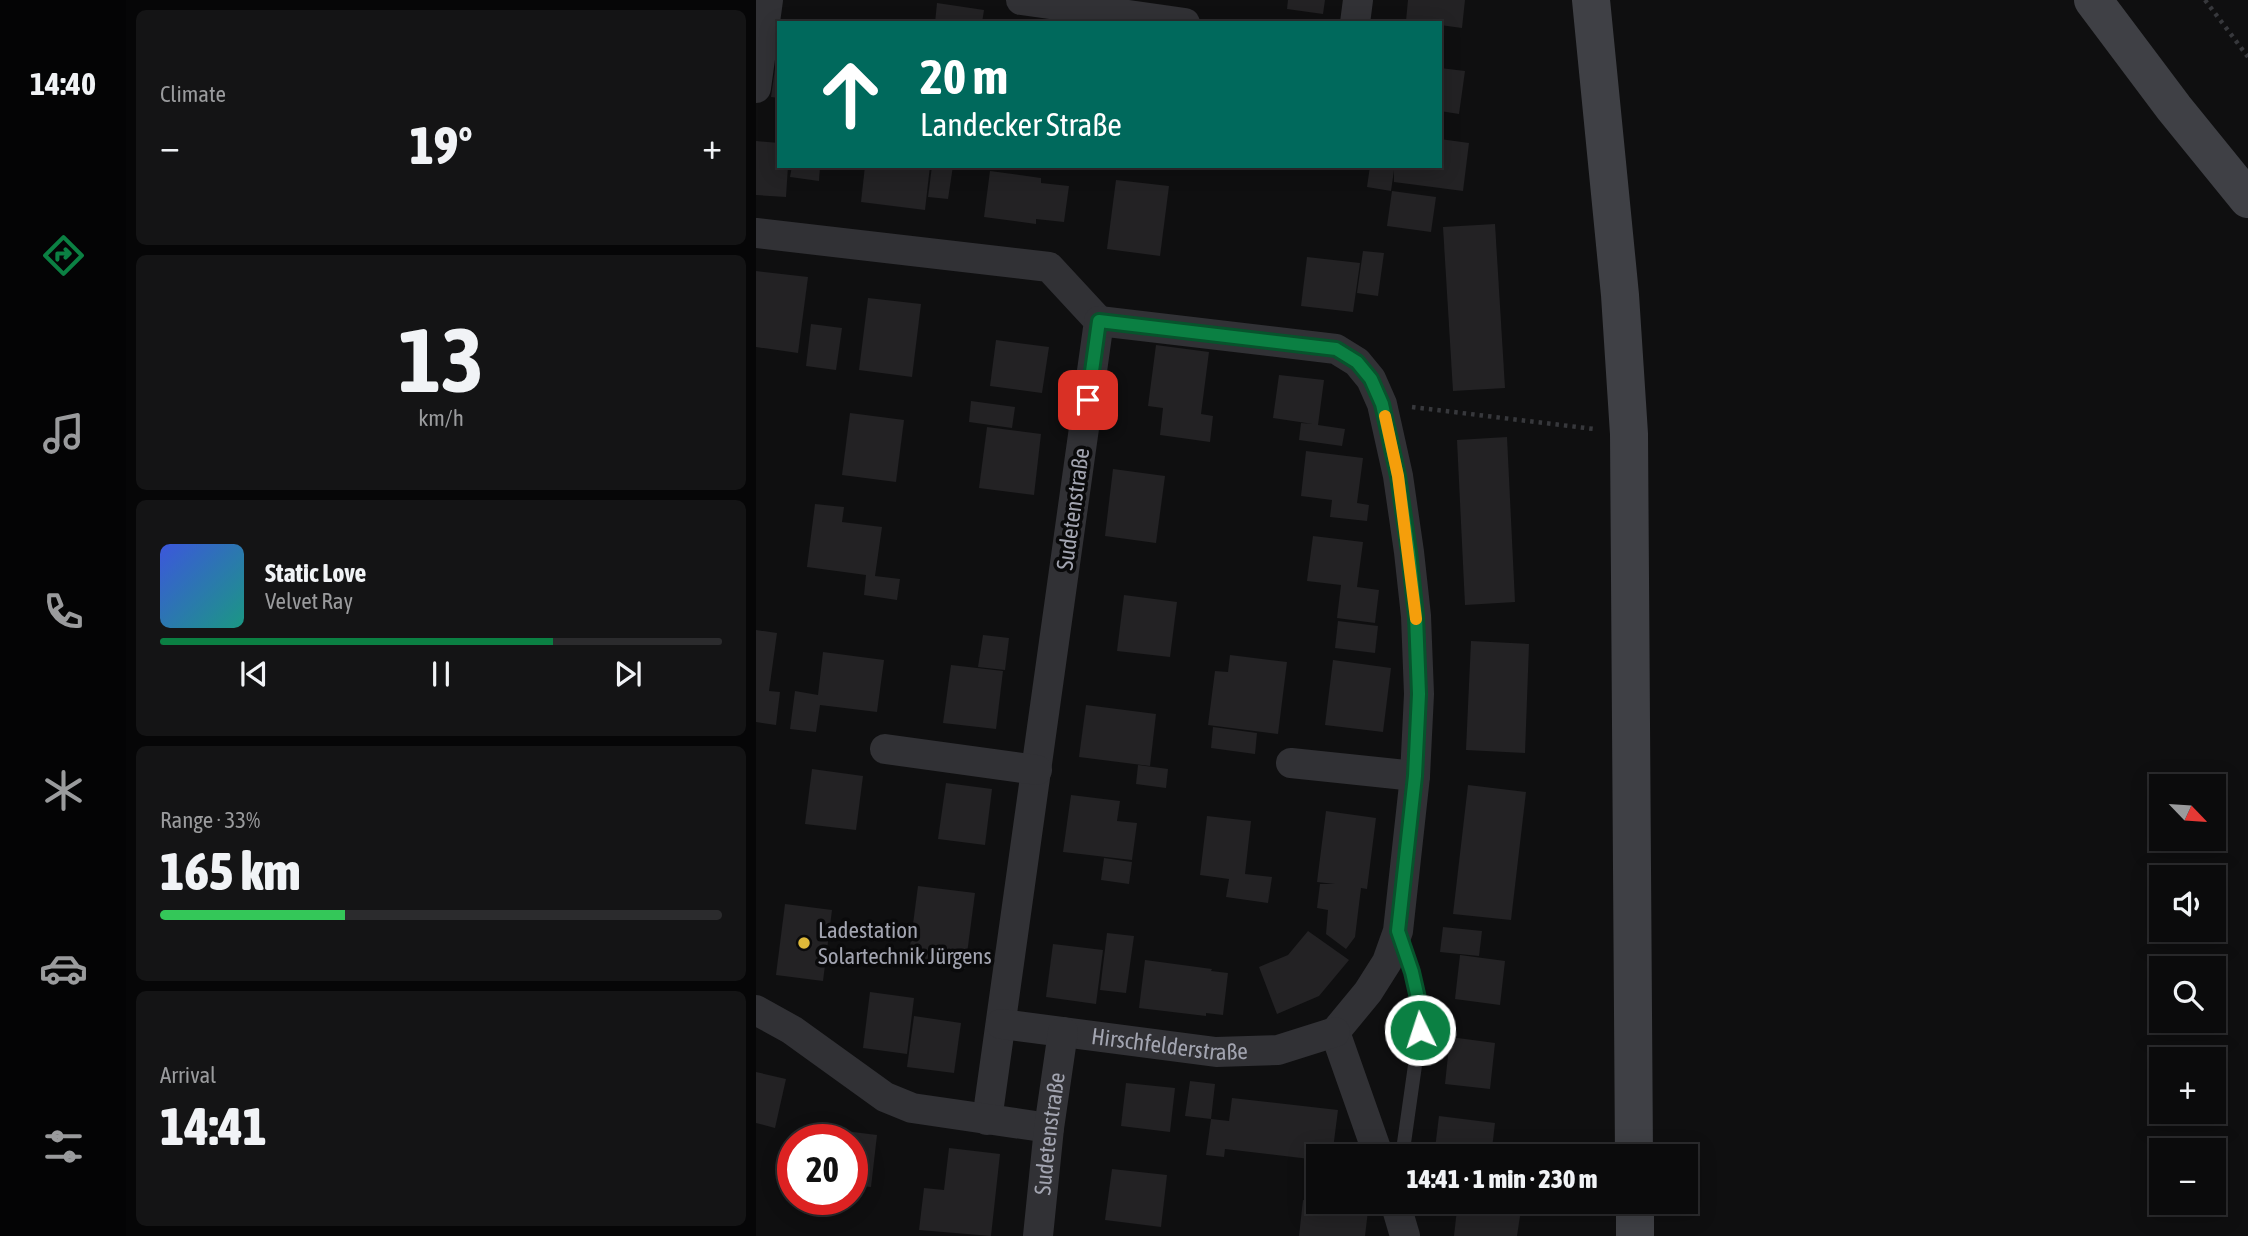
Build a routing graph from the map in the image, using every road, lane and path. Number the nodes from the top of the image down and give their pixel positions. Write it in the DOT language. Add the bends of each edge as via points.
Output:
graph roads {
  1 [pos="768,0"];
  2 [pos="1021,0"];
  3 [pos="1358,0"];
  4 [pos="1591,0"];
  5 [pos="2093,0"];
  6 [pos="2205,0"];
  7 [pos="1169,21"];
  8 [pos="1355,21"];
  9 [pos="2248,57"];
  10 [pos="756,88"];
  11 [pos="2248,199"];
  12 [pos="756,233"];
  13 [pos="1099,321"];
  14 [pos="1382,404"];
  15 [pos="1602,429"];
  16 [pos="885,749"];
  17 [pos="1290,763"];
  18 [pos="1037,770"];
  19 [pos="1415,776"];
  20 [pos="1398,931"];
  21 [pos="756,1010"];
  22 [pos="1001,1024"];
  23 [pos="1063,1032"];
  24 [pos="1335,1032"];
  25 [pos="987,1119"];
  26 [pos="1049,1128"];
  27 [pos="1374,1144"];
  28 [pos="1404,1144"];
  29 [pos="1634,1144"];
  30 [pos="1399,1214"];
  31 [pos="1635,1214"];
  32 [pos="1038,1236"];
  33 [pos="1405,1236"];
  34 [pos="1635,1236"];
  1 -- 10 [label="street"];
  2 -- 7 [label="street"];
  3 -- 8 [label="street"];
  4 -- 29 [label="street" via="1629,434"];
  5 -- 11 [label="street"];
  6 -- 9 [label="path"];
  12 -- 13 [label="street" via="1049,267"];
  13 -- 14 [label="street" via="1336,349 1357,362"];
  13 -- 18 [label="street, Sudetenstraße"];
  14 -- 15 [label="path"];
  14 -- 19 [label="street" via="1398,476 1416,616"];
  16 -- 18 [label="street"];
  17 -- 19 [label="street"];
  18 -- 22 [label="street, Sudetenstraße"];
  19 -- 20 [label="street"];
  20 -- 24 [label="street" via="1387,962"];
  20 -- 28 [label="lane" via="1420,1007"];
  21 -- 25 [label="street" via="792,1030 885,1097 912,1108"];
  22 -- 23 [label="street, Hirschfelderstraße"];
  22 -- 25 [label="street, Sudetenstraße"];
  23 -- 24 [label="street, Hirschfelderstraße" via="1249,1053 1278,1050"];
  23 -- 26 [label="street, Sudetenstraße"];
  24 -- 27 [label="street"];
  25 -- 26 [label="street"];
  26 -- 32 [label="street, Sudetenstraße"];
  30 -- 33 [label="street"];
  31 -- 34 [label="street"];
}
